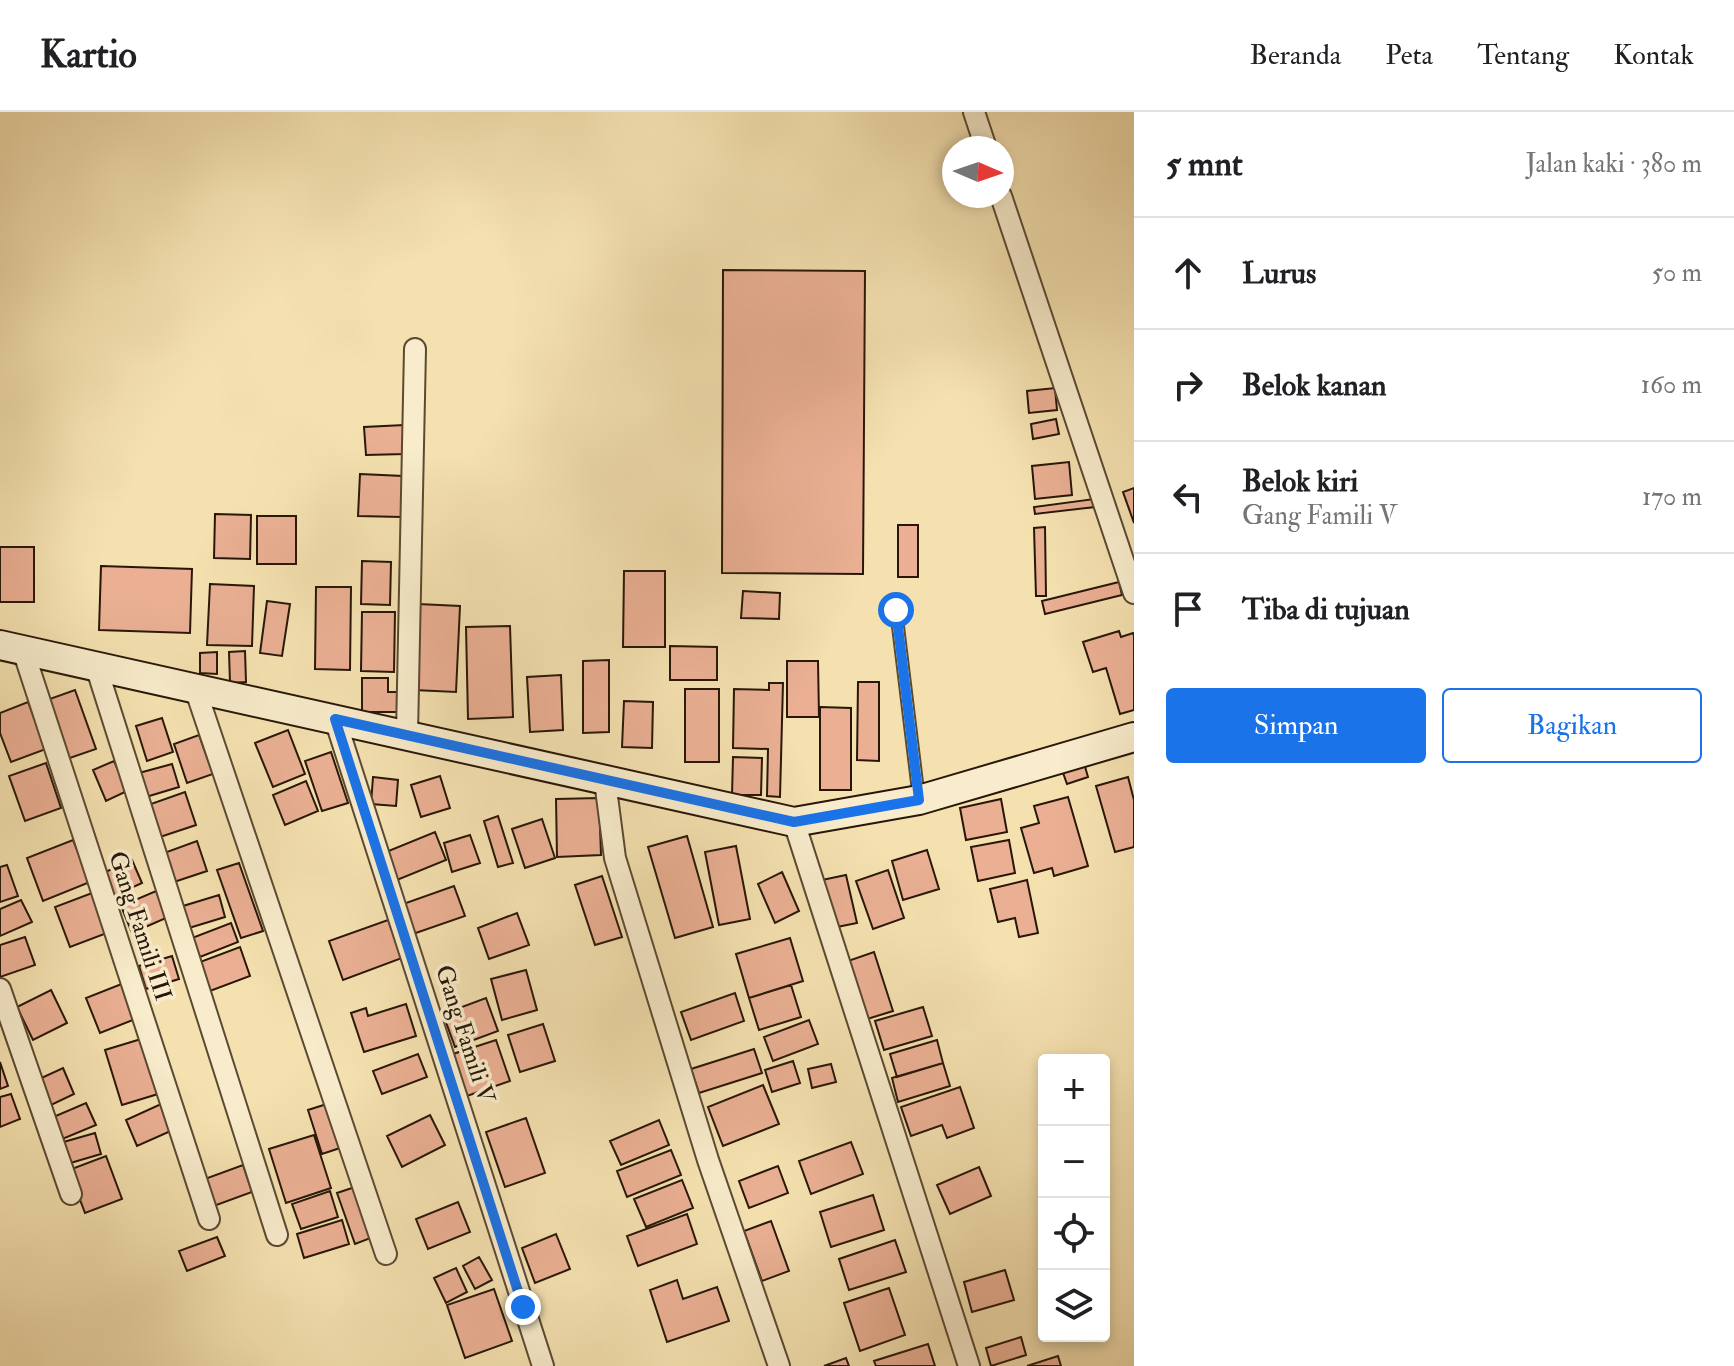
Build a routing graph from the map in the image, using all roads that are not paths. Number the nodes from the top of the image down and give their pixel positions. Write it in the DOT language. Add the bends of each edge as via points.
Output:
graph roads {
  1 [pos="974,112"];
  2 [pos="982,136"];
  3 [pos="1005,208"];
  4 [pos="415,349"];
  5 [pos="1134,593"];
  6 [pos="896,610"];
  7 [pos="11,647"];
  8 [pos="96,666"];
  9 [pos="195,688"];
  10 [pos="335,719"];
  11 [pos="407,734"];
  12 [pos="1134,737"];
  13 [pos="605,781"];
  14 [pos="919,800"];
  15 [pos="794,822"];
  16 [pos="0,989"];
  17 [pos="71,1194"];
  18 [pos="209,1219"];
  19 [pos="277,1235"];
  20 [pos="386,1254"];
  21 [pos="543,1366"];
  22 [pos="779,1366"];
  23 [pos="969,1366"];
  1 -- 2 [label="street"];
  3 -- 5 [label="street"];
  4 -- 11 [label="street"];
  6 -- 14 [label="lane"];
  7 -- 8 [label="main road"];
  7 -- 18 [label="street, Gang Famili III"];
  8 -- 9 [label="main road"];
  8 -- 19 [label="street"];
  9 -- 10 [label="main road"];
  9 -- 20 [label="street"];
  10 -- 11 [label="main road"];
  10 -- 21 [label="street, Gang Famili V"];
  11 -- 13 [label="main road"];
  12 -- 14 [label="main road"];
  13 -- 15 [label="main road"];
  13 -- 22 [label="street" via="615,858"];
  14 -- 15 [label="main road"];
  15 -- 23 [label="street"];
  16 -- 17 [label="street"];
}
